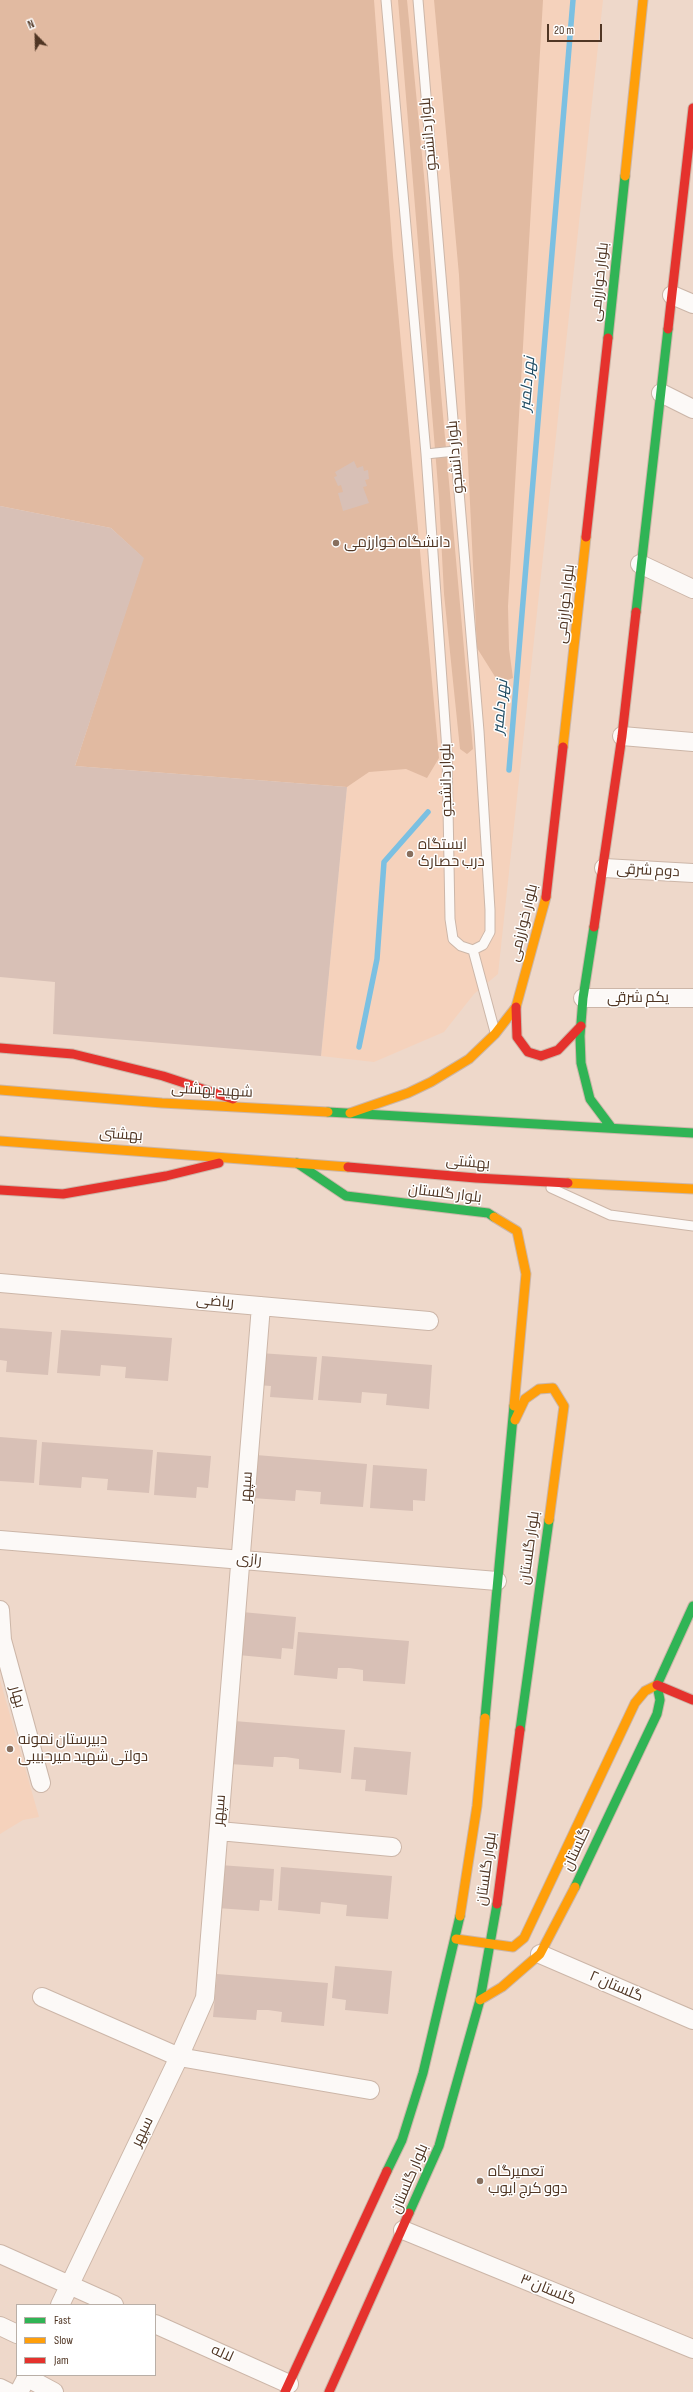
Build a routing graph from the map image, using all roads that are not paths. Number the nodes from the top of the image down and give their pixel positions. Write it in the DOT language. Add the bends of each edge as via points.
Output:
graph roads {
  1 [pos="386,0"];
  2 [pos="418,0"];
  3 [pos="643,0"];
  4 [pos="693,108"];
  5 [pos="689,177"];
  6 [pos="672,295"];
  7 [pos="693,304"];
  8 [pos="661,393"];
  9 [pos="693,409"];
  10 [pos="455,451"];
  11 [pos="426,454"];
  12 [pos="640,564"];
  13 [pos="693,589"];
  14 [pos="622,736"];
  15 [pos="693,742"];
  16 [pos="604,868"];
  17 [pos="693,873"];
  18 [pos="473,950"];
  19 [pos="583,998"];
  20 [pos="693,998"];
  21 [pos="516,1007"];
  22 [pos="581,1026"];
  23 [pos="495,1034"];
  24 [pos="0,1048"];
  25 [pos="0,1090"];
  26 [pos="260,1108"];
  27 [pos="350,1113"];
  28 [pos="611,1127"];
  29 [pos="693,1134"];
  30 [pos="0,1141"];
  31 [pos="240,1158"];
  32 [pos="297,1162"];
  33 [pos="537,1182"];
  34 [pos="0,1190"];
  35 [pos="693,1190"];
  36 [pos="693,1226"];
  37 [pos="0,1283"];
  38 [pos="261,1306"];
  39 [pos="429,1321"];
  40 [pos="512,1426"];
  41 [pos="0,1540"];
  42 [pos="242,1559"];
  43 [pos="497,1581"];
  44 [pos="693,1606"];
  45 [pos="0,1610"];
  46 [pos="1,1641"];
  47 [pos="657,1685"];
  48 [pos="693,1700"];
  49 [pos="41,1783"];
  50 [pos="219,1831"];
  51 [pos="392,1847"];
  52 [pos="456,1939"];
  53 [pos="491,1945"];
  54 [pos="540,1954"];
  55 [pos="42,1997"];
  56 [pos="480,2000"];
  57 [pos="693,2020"];
  58 [pos="179,2057"];
  59 [pos="370,2090"];
  60 [pos="403,2230"];
  61 [pos="0,2254"];
  62 [pos="70,2285"];
  63 [pos="60,2304"];
  64 [pos="112,2304"];
  65 [pos="156,2324"];
  66 [pos="0,2326"];
  67 [pos="16,2334"];
  68 [pos="693,2349"];
  69 [pos="25,2381"];
  70 [pos="0,2388"];
  71 [pos="291,2388"];
  72 [pos="8,2392"];
  73 [pos="54,2392"];
  74 [pos="329,2392"];
  1 -- 11 [label="lane, بلوار دانشجو"];
  2 -- 10 [label="lane, بلوار دانشجو"];
  3 -- 21 [label="main road, بلوار خوارزمی" via="555,833 545,907"];
  4 -- 5 [label="main road"];
  5 -- 6 [label="main road"];
  6 -- 7 [label="street"];
  6 -- 8 [label="main road"];
  8 -- 9 [label="street"];
  8 -- 12 [label="main road"];
  10 -- 11 [label="lane"];
  10 -- 18 [label="lane, بلوار دانشجو" via="479,731 490,910 490,932 483,944"];
  11 -- 18 [label="lane, بلوار دانشجو" via="447,751 450,919 453,939 461,946"];
  12 -- 13 [label="street"];
  12 -- 14 [label="main road"];
  14 -- 15 [label="street"];
  14 -- 16 [label="main road"];
  16 -- 17 [label="street, دوم شرقی"];
  16 -- 19 [label="main road"];
  18 -- 23 [label="lane"];
  19 -- 20 [label="street, یکم شرقی"];
  19 -- 22 [label="main road"];
  21 -- 22 [label="main road" via="517,1037 528,1052 541,1056 558,1050"];
  21 -- 23 [label="main road, بلوار خوارزمی"];
  22 -- 28 [label="main road" via="581,1063 590,1099"];
  23 -- 27 [label="main road, بلوار خوارزمی" via="469,1059 431,1082 408,1093"];
  24 -- 26 [label="main road" via="73,1054 163,1076"];
  25 -- 26 [label="main road, شهید بهشتی"];
  26 -- 27 [label="main road"];
  27 -- 28 [label="main road"];
  28 -- 29 [label="main road"];
  30 -- 31 [label="main road, بهشتى"];
  31 -- 32 [label="main road, بهشتی"];
  31 -- 34 [label="main road" via="166,1176 63,1194"];
  32 -- 33 [label="main road, بهشتی"];
  32 -- 40 [label="main road, بلوار گلستان" via="346,1196 488,1213 517,1231 526,1274"];
  33 -- 35 [label="main road, بهشتی"];
  33 -- 36 [label="lane" via="610,1215"];
  37 -- 38 [label="street, ریاضی"];
  38 -- 39 [label="street, ریاضی"];
  38 -- 42 [label="street, سپهر"];
  40 -- 43 [label="main road, بلوار گلستان"];
  40 -- 53 [label="main road, بلوار گلستان" via="525,1399 539,1389 553,1388 564,1406"];
  41 -- 42 [label="street, رازی"];
  42 -- 43 [label="street, رازی"];
  42 -- 50 [label="street, سپهر"];
  43 -- 52 [label="main road, بلوار گلستان" via="477,1806"];
  44 -- 47 [label="main road"];
  45 -- 46 [label="street, بهار"];
  46 -- 49 [label="street, بهار"];
  47 -- 48 [label="main road"];
  47 -- 53 [label="main road, گلستان" via="645,1691 635,1703 524,1938 513,1947"];
  47 -- 54 [label="main road, گلستان" via="660,1700 657,1714"];
  50 -- 51 [label="street"];
  50 -- 58 [label="street, سپهر" via="205,1998"];
  52 -- 53 [label="main road, گلستان"];
  52 -- 71 [label="main road, بلوار گلستان" via="424,2073 402,2140"];
  53 -- 56 [label="main road, بلوار گلستان"];
  54 -- 56 [label="main road, گلستان" via="502,1987"];
  54 -- 57 [label="street, گلستان ۲"];
  55 -- 58 [label="street"];
  56 -- 60 [label="main road, بلوار گلستان" via="439,2146"];
  58 -- 59 [label="street"];
  58 -- 62 [label="street, سپهر"];
  60 -- 68 [label="street, گلستان ۳"];
  60 -- 74 [label="main road, بلوار گلستان"];
  61 -- 62 [label="street"];
  62 -- 63 [label="street, سپهر"];
  62 -- 64 [label="street"];
  65 -- 71 [label="street, لاله"];
  66 -- 67 [label="street"];
  69 -- 73 [label="street"];
  70 -- 72 [label="street"];
}
